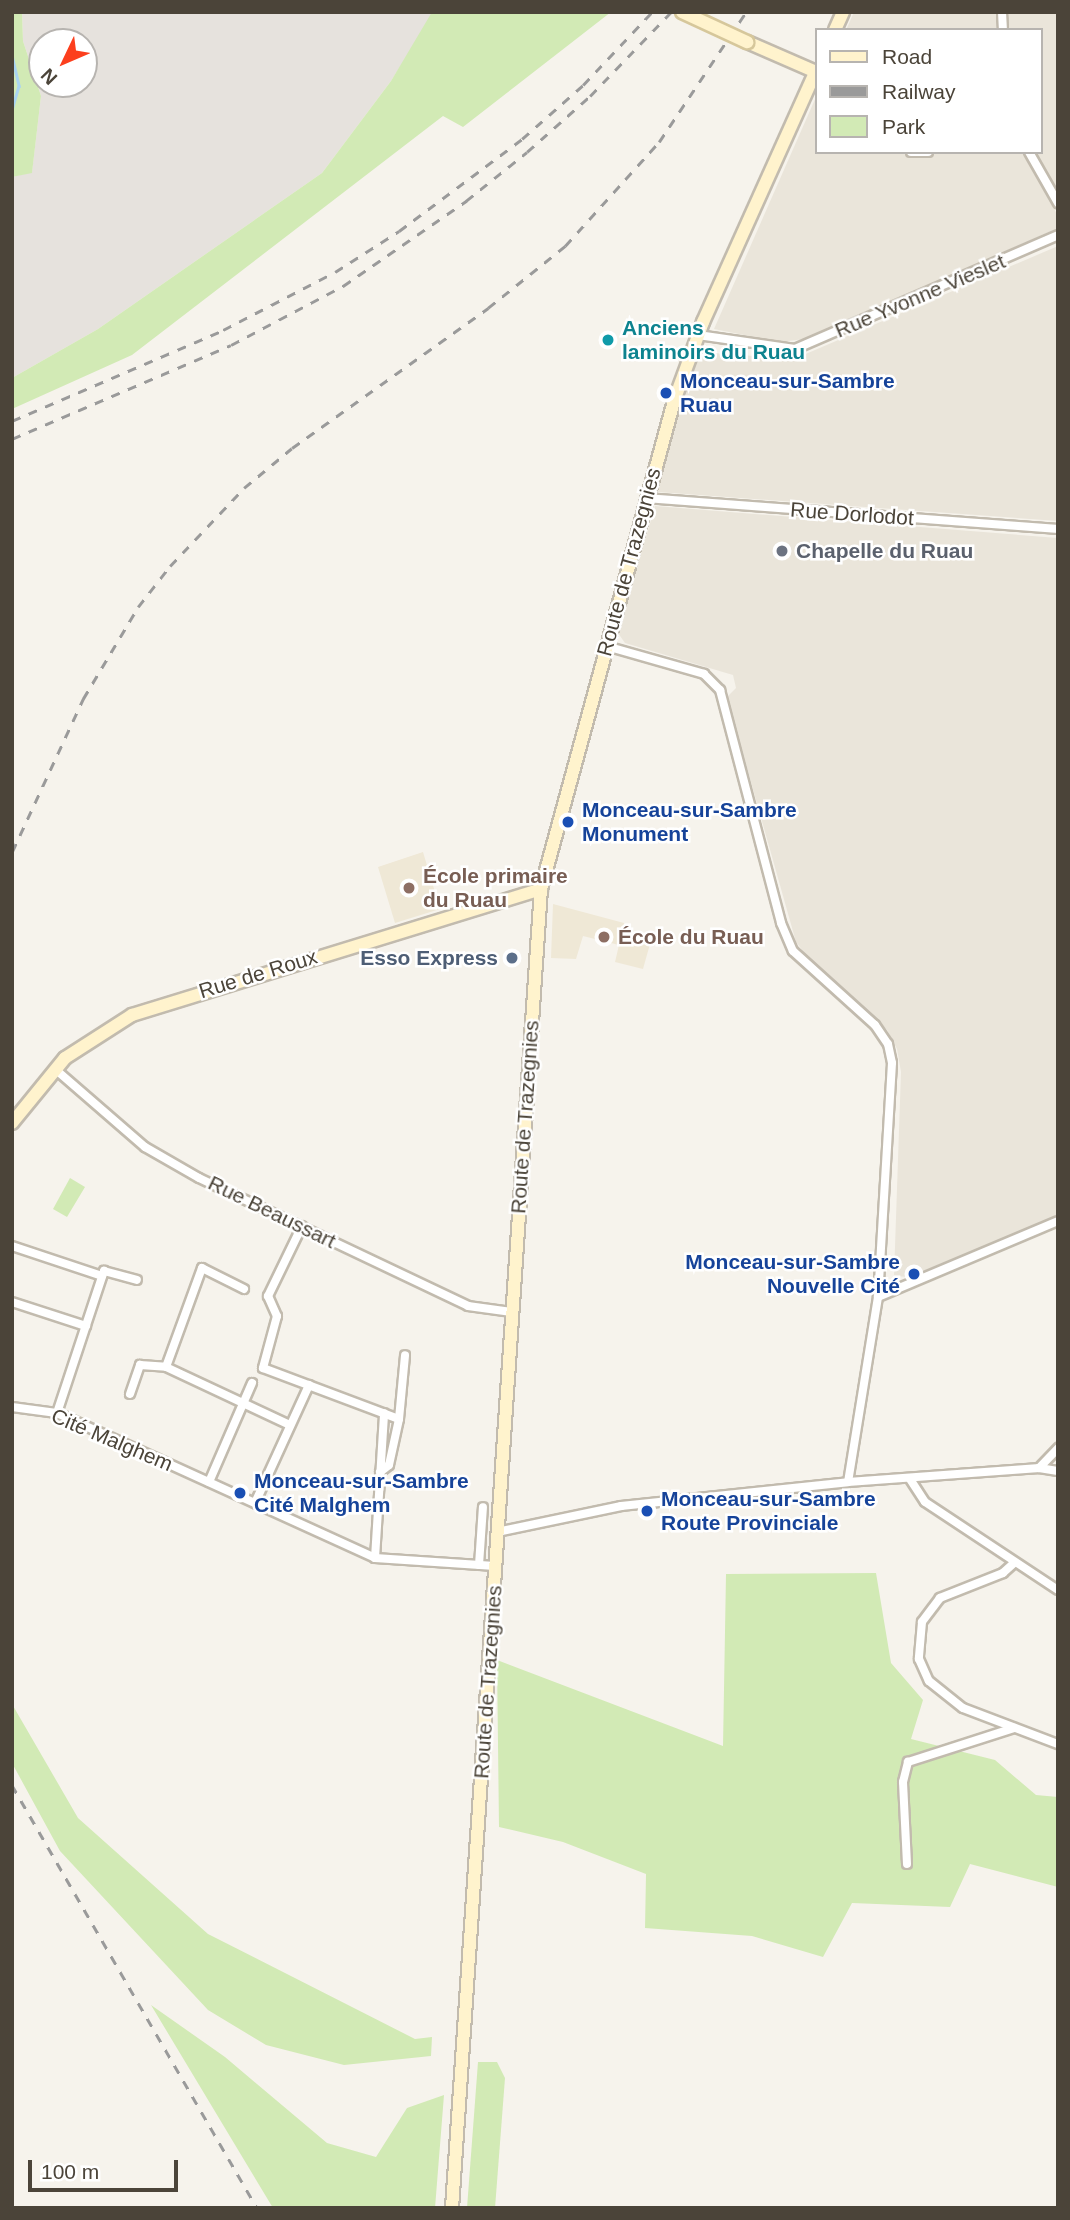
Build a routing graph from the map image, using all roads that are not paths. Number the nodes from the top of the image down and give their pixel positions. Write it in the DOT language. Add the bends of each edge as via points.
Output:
graph roads {
  1 [pos="682,12"];
  2 [pos="843,12"];
  3 [pos="836,28"];
  4 [pos="814,71"];
  5 [pos="814,76"];
  6 [pos="1030,154"];
  7 [pos="1058,203"];
  8 [pos="1058,235"];
  9 [pos="698,335"];
  10 [pos="646,498"];
  11 [pos="1058,529"];
  12 [pos="606,646"];
  13 [pos="541,889"];
  14 [pos="55,1069"];
  15 [pos="12,1123"];
  16 [pos="1058,1222"];
  17 [pos="302,1226"];
  18 [pos="12,1246"];
  19 [pos="102,1276"];
  20 [pos="136,1280"];
  21 [pos="244,1289"];
  22 [pos="878,1297"];
  23 [pos="12,1302"];
  24 [pos="512,1312"];
  25 [pos="86,1326"];
  26 [pos="405,1355"];
  27 [pos="166,1367"];
  28 [pos="252,1383"];
  29 [pos="309,1385"];
  30 [pos="130,1394"];
  31 [pos="243,1404"];
  32 [pos="12,1407"];
  33 [pos="57,1413"];
  34 [pos="384,1413"];
  35 [pos="399,1419"];
  36 [pos="290,1425"];
  37 [pos="1058,1448"];
  38 [pos="1039,1468"];
  39 [pos="1058,1471"];
  40 [pos="380,1472"];
  41 [pos="910,1479"];
  42 [pos="209,1482"];
  43 [pos="848,1482"];
  44 [pos="255,1503"];
  45 [pos="483,1507"];
  46 [pos="497,1532"];
  47 [pos="374,1558"];
  48 [pos="1014,1563"];
  49 [pos="479,1565"];
  50 [pos="495,1566"];
  51 [pos="1056,1586"];
  52 [pos="1014,1727"];
  53 [pos="1058,1744"];
  54 [pos="907,1864"];
  55 [pos="452,2208"];
  1 -- 4 [label="main road, bridge"];
  2 -- 3 [label="main road"];
  5 -- 9 [label="main road, Route de Trazegnies"];
  6 -- 7 [label="street"];
  8 -- 9 [label="street, Rue Yvonne Vieslet" via="795,349"];
  9 -- 10 [label="main road, Route de Trazegnies"];
  10 -- 11 [label="street, Rue Dorlodot"];
  10 -- 12 [label="main road, Route de Trazegnies"];
  12 -- 13 [label="main road, Route de Trazegnies"];
  12 -- 22 [label="street" via="704,674 720,690 781,923 793,951 875,1025 888,1044 892,1063"];
  13 -- 14 [label="main road, Rue de Roux" via="141,1011 86,1042"];
  13 -- 24 [label="main road, Route de Trazegnies"];
  14 -- 15 [label="main road, Rue de Roux"];
  14 -- 17 [label="street, Rue Beaussart" via="145,1147"];
  16 -- 22 [label="street"];
  17 -- 24 [label="street, Rue Beaussart" via="468,1306"];
  17 -- 29 [label="street" via="268,1296 277,1316 263,1368"];
  18 -- 19 [label="street"];
  19 -- 20 [label="street" via="104,1271"];
  19 -- 25 [label="street"];
  21 -- 27 [label="street" via="201,1268"];
  22 -- 43 [label="street"];
  23 -- 25 [label="street"];
  24 -- 46 [label="main road, Route de Trazegnies"];
  25 -- 33 [label="street"];
  26 -- 35 [label="street"];
  27 -- 30 [label="street" via="140,1365"];
  27 -- 31 [label="street"];
  28 -- 31 [label="street"];
  29 -- 34 [label="street"];
  29 -- 36 [label="street"];
  31 -- 36 [label="street"];
  31 -- 42 [label="street"];
  32 -- 33 [label="street, Cité Malghem"];
  33 -- 42 [label="street, Cité Malghem"];
  34 -- 35 [label="street"];
  34 -- 40 [label="street"];
  35 -- 40 [label="street" via="389,1465"];
  36 -- 44 [label="street"];
  37 -- 38 [label="street"];
  38 -- 39 [label="street"];
  38 -- 41 [label="street"];
  40 -- 47 [label="street"];
  41 -- 43 [label="street"];
  41 -- 48 [label="street" via="925,1502"];
  42 -- 44 [label="street, Cité Malghem"];
  43 -- 46 [label="street" via="621,1506"];
  44 -- 47 [label="street, Cité Malghem"];
  45 -- 49 [label="street"];
  46 -- 50 [label="main road, Route de Trazegnies"];
  47 -- 49 [label="street, Cité Malghem"];
  48 -- 51 [label="street"];
  48 -- 52 [label="street" via="1003,1573 940,1598 929,1609 918,1638 919,1659 929,1681 944,1696"];
  49 -- 50 [label="street, Cité Malghem"];
  50 -- 55 [label="main road, Route de Trazegnies"];
  52 -- 53 [label="street"];
  52 -- 54 [label="street" via="908,1762 902,1782"];
}
